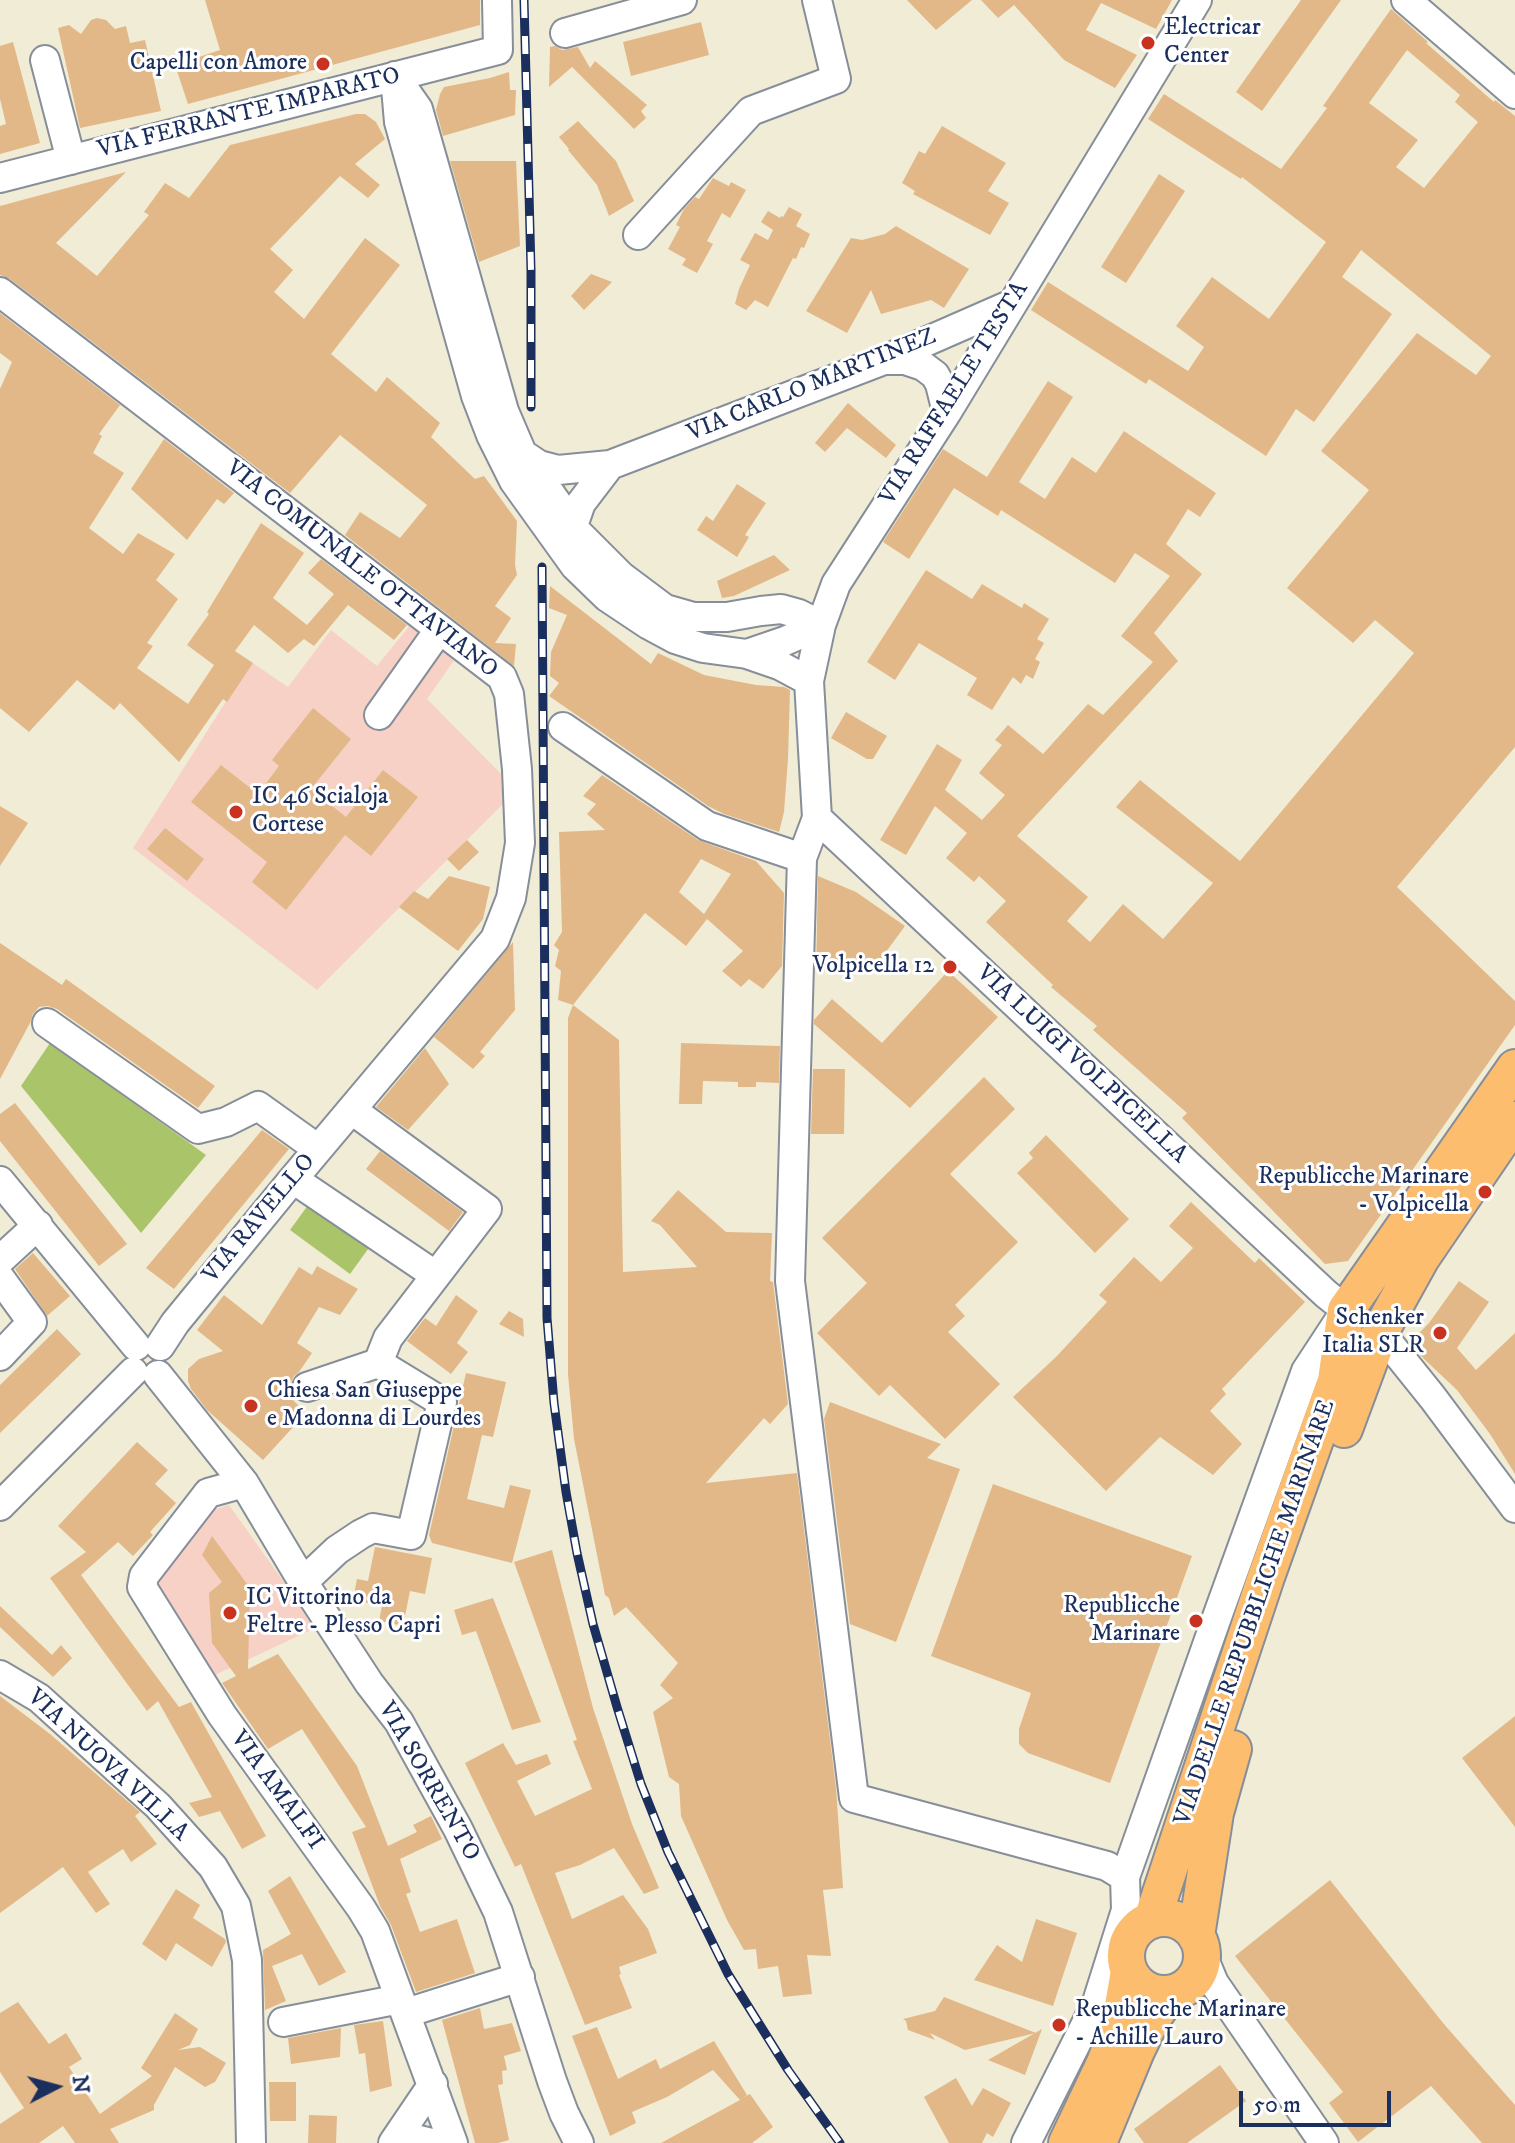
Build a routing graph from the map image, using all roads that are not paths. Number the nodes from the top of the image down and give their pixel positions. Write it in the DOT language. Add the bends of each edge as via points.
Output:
graph roads {
  1 [pos="497,0"];
  2 [pos="682,0"];
  3 [pos="817,0"];
  4 [pos="1197,0"];
  5 [pos="1406,0"];
  6 [pos="565,33"];
  7 [pos="45,60"];
  8 [pos="395,76"];
  9 [pos="1515,94"];
  10 [pos="71,160"];
  11 [pos="0,178"];
  12 [pos="638,235"];
  13 [pos="0,292"];
  14 [pos="1012,304"];
  15 [pos="884,360"];
  16 [pos="947,412"];
  17 [pos="522,453"];
  18 [pos="610,465"];
  19 [pos="573,526"];
  20 [pos="575,566"];
  21 [pos="821,625"];
  22 [pos="439,630"];
  23 [pos="747,654"];
  24 [pos="809,681"];
  25 [pos="379,715"];
  26 [pos="563,727"];
  27 [pos="817,818"];
  28 [pos="802,858"];
  29 [pos="47,1023"];
  30 [pos="1515,1068"];
  31 [pos="358,1102"];
  32 [pos="1515,1120"];
  33 [pos="318,1149"];
  34 [pos="293,1179"];
  35 [pos="0,1181"];
  36 [pos="38,1225"];
  37 [pos="0,1260"];
  38 [pos="435,1275"];
  39 [pos="0,1278"];
  40 [pos="1346,1310"];
  41 [pos="1380,1332"];
  42 [pos="0,1356"];
  43 [pos="147,1360"];
  44 [pos="378,1363"];
  45 [pos="307,1387"];
  46 [pos="244,1483"];
  47 [pos="0,1506"];
  48 [pos="1515,1508"];
  49 [pos="303,1582"];
  50 [pos="0,1675"];
  51 [pos="1125,1877"];
  52 [pos="1152,1920"];
  53 [pos="1199,1945"];
  54 [pos="1129,1971"];
  55 [pos="520,1977"];
  56 [pos="1175,1992"];
  57 [pos="1225,1998"];
  58 [pos="403,2006"];
  59 [pos="283,2022"];
  60 [pos="433,2084"];
  61 [pos="396,2139"];
  62 [pos="251,2143"];
  63 [pos="432,2143"];
  64 [pos="453,2143"];
  65 [pos="579,2143"];
  66 [pos="1026,2143"];
  67 [pos="1067,2143"];
  68 [pos="1098,2143"];
  69 [pos="1324,2143"];
  1 -- 8 [label="street, VIA FERRANTE IMPARATO" via="498,50"];
  2 -- 6 [label="street"];
  3 -- 12 [label="street" via="836,79 751,111"];
  4 -- 14 [label="street, VIA RAFFAELE TESTA"];
  5 -- 9 [label="street"];
  7 -- 10 [label="street"];
  8 -- 10 [label="street, VIA FERRANTE IMPARATO"];
  8 -- 17 [label="street" via="418,109 504,411"];
  8 -- 20 [label="street" via="399,122 476,396 514,481"];
  10 -- 11 [label="street, VIA FERRANTE IMPARATO"];
  13 -- 22 [label="street, VIA COMUNALE OTTAVIANO"];
  14 -- 15 [label="street, VIA CARLO MARTINEZ"];
  14 -- 16 [label="street, VIA RAFFAELE TESTA"];
  15 -- 16 [label="street" via="905,360 935,375"];
  15 -- 18 [label="street, VIA CARLO MARTINEZ"];
  16 -- 21 [label="street, VIA RAFFAELE TESTA" via="836,584"];
  17 -- 18 [label="street, VIA CARLO MARTINEZ" via="558,470"];
  17 -- 19 [label="street"];
  18 -- 19 [label="street" via="581,503"];
  19 -- 20 [label="street"];
  19 -- 21 [label="street" via="621,576 665,609 693,617 727,617 781,609"];
  20 -- 23 [label="street" via="607,597 675,639"];
  21 -- 23 [label="street"];
  21 -- 24 [label="street, VIA RAFFAELE TESTA"];
  22 -- 25 [label="street"];
  22 -- 31 [label="street, VIA COMUNALE OTTAVIANO" via="502,677 509,694 520,843 511,898 495,939"];
  23 -- 24 [label="street"];
  24 -- 27 [label="street, VIA RAFFAELE TESTA"];
  26 -- 28 [label="street" via="707,826"];
  27 -- 28 [label="street"];
  27 -- 40 [label="street, VIA LUIGI VOLPICELLA"];
  28 -- 51 [label="street" via="790,1281 854,1798 1107,1866"];
  29 -- 33 [label="street" via="198,1129 258,1106"];
  30 -- 40 [label="main road, VIA DELLE REPUBBLICHE MARINARE"];
  31 -- 33 [label="street, VIA RAVELLO"];
  31 -- 38 [label="street" via="487,1209"];
  32 -- 41 [label="main road, VIA DELLE REPUBBLICHE MARINARE" via="1421,1258"];
  33 -- 34 [label="street, VIA RAVELLO"];
  34 -- 38 [label="street"];
  34 -- 43 [label="street, VIA RAVELLO"];
  35 -- 36 [label="street, VIA SORRENTO"];
  36 -- 37 [label="street"];
  36 -- 43 [label="street, VIA SORRENTO"];
  38 -- 44 [label="street" via="388,1338"];
  39 -- 42 [label="street" via="32,1322"];
  40 -- 51 [label="street" via="1306,1371"];
  40 -- 52 [label="main road, VIA DELLE REPUBBLICHE MARINARE" via="1336,1381"];
  41 -- 48 [label="street"];
  41 -- 53 [label="main road, VIA DELLE REPUBBLICHE MARINARE" via="1233,1750 1215,1813"];
  43 -- 46 [label="street, VIA SORRENTO"];
  43 -- 47 [label="street, VIA RAVELLO"];
  44 -- 45 [label="street"];
  44 -- 49 [label="street" via="442,1402 411,1535 373,1528 337,1550"];
  46 -- 49 [label="street, VIA SORRENTO"];
  46 -- 58 [label="street, VIA AMALFI" via="208,1493 144,1576 142,1587 222,1715 361,1908"];
  49 -- 55 [label="street, VIA SORRENTO" via="399,1722 458,1829 498,1912"];
  50 -- 62 [label="street, VIA NUOVA VILLA" via="39,1698 158,1806 213,1867 236,1906 247,1960"];
  51 -- 66 [label="street" via="1126,1910 1097,2002"];
  52 -- 53 [label="main road" via="1177,1921 1188,1927"];
  52 -- 54 [label="main road, VIA DELLE REPUBBLICHE MARINARE" via="1129,1940"];
  53 -- 56 [label="main road, VIA DELLE REPUBBLICHE MARINARE" via="1195,1978"];
  53 -- 57 [label="street"];
  54 -- 56 [label="main road" via="1145,1989"];
  54 -- 67 [label="main road, VIA DELLE REPUBBLICHE MARINARE" via="1120,2024"];
  55 -- 58 [label="street"];
  55 -- 65 [label="street, VIA SORRENTO" via="552,2081"];
  56 -- 57 [label="street"];
  56 -- 68 [label="main road, VIA DELLE REPUBBLICHE MARINARE" via="1150,2022"];
  57 -- 69 [label="street"];
  58 -- 59 [label="street"];
  58 -- 60 [label="street, VIA AMALFI"];
  60 -- 61 [label="street"];
  60 -- 64 [label="street, VIA AMALFI"];
  61 -- 63 [label="street"];
}
